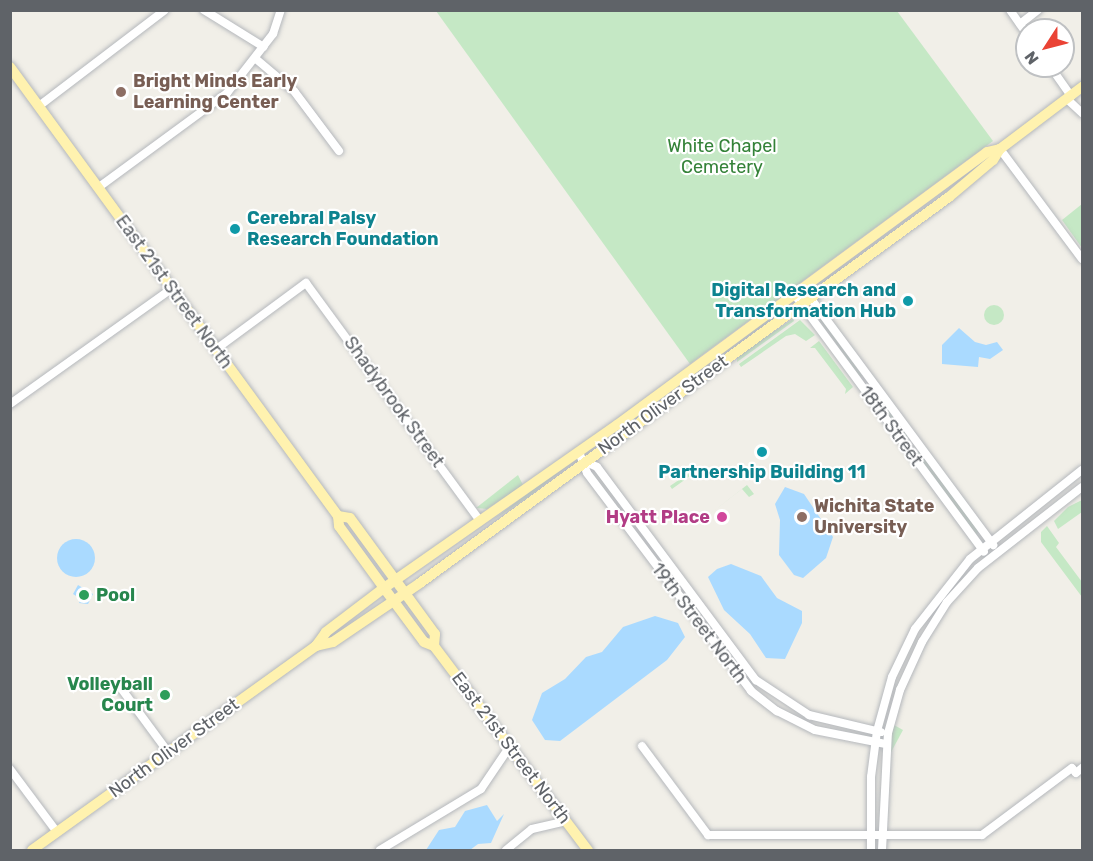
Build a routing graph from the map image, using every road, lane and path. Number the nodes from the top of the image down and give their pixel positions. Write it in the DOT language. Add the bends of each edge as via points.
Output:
graph roads {
  1 [pos="165,10"];
  2 [pos="204,10"];
  3 [pos="281,10"];
  4 [pos="264,47"];
  5 [pos="256,59"];
  6 [pos="10,67"];
  7 [pos="1057,78"];
  8 [pos="1083,87"];
  9 [pos="1069,98"];
  10 [pos="39,106"];
  11 [pos="1083,112"];
  12 [pos="1000,148"];
  13 [pos="339,152"];
  14 [pos="99,187"];
  15 [pos="1083,259"];
  16 [pos="171,289"];
  17 [pos="798,291"];
  18 [pos="805,301"];
  19 [pos="215,350"];
  20 [pos="10,404"];
  21 [pos="579,452"];
  22 [pos="586,462"];
  23 [pos="1083,465"];
  24 [pos="1082,472"];
  25 [pos="1083,487"];
  26 [pos="338,516"];
  27 [pos="480,521"];
  28 [pos="990,542"];
  29 [pos="981,549"];
  30 [pos="998,550"];
  31 [pos="989,558"];
  32 [pos="396,581"];
  33 [pos="384,588"];
  34 [pos="405,592"];
  35 [pos="393,600"];
  36 [pos="316,646"];
  37 [pos="434,646"];
  38 [pos="121,688"];
  39 [pos="877,731"];
  40 [pos="888,733"];
  41 [pos="875,742"];
  42 [pos="886,744"];
  43 [pos="510,746"];
  44 [pos="642,746"];
  45 [pos="168,752"];
  46 [pos="1083,768"];
  47 [pos="10,769"];
  48 [pos="566,821"];
  49 [pos="57,832"];
  50 [pos="871,835"];
  51 [pos="883,836"];
  52 [pos="37,849"];
  53 [pos="380,850"];
  54 [pos="506,850"];
  55 [pos="588,850"];
  56 [pos="871,850"];
  57 [pos="882,850"];
  1 -- 10 [label="street"];
  2 -- 4 [label="street"];
  3 -- 4 [label="street" via="277,28"];
  4 -- 5 [label="street"];
  5 -- 13 [label="street" via="294,91"];
  5 -- 14 [label="street" via="227,93"];
  6 -- 10 [label="main road, East 21st Street North"];
  7 -- 9 [label="street"];
  8 -- 9 [label="main road, North Oliver Street"];
  9 -- 11 [label="street"];
  9 -- 12 [label="main road, North Oliver Street"];
  10 -- 14 [label="main road, East 21st Street North"];
  12 -- 15 [label="street"];
  12 -- 17 [label="main road, North Oliver Street" via="987,152"];
  12 -- 18 [label="main road, North Oliver Street" via="993,160 949,196"];
  14 -- 16 [label="main road, East 21st Street North"];
  16 -- 19 [label="main road, East 21st Street North"];
  16 -- 20 [label="street"];
  17 -- 18 [label="street, 18th Street"];
  17 -- 21 [label="main road, North Oliver Street"];
  18 -- 22 [label="main road, North Oliver Street"];
  18 -- 28 [label="street, 18th Street"];
  18 -- 29 [label="street, 18th Street"];
  19 -- 26 [label="main road, East 21st Street North"];
  19 -- 27 [label="street, Shadybrook Street" via="306,283"];
  21 -- 22 [label="street, 19th Street North"];
  21 -- 27 [label="main road, North Oliver Street"];
  22 -- 34 [label="main road, North Oliver Street"];
  22 -- 39 [label="street, 19th Street North" via="597,467 756,680 808,716"];
  22 -- 41 [label="street, 19th Street North" via="587,473 751,691 777,711 815,730"];
  23 -- 24 [label="street"];
  24 -- 28 [label="street"];
  25 -- 30 [label="street"];
  26 -- 32 [label="main road, East 21st Street North" via="350,518"];
  26 -- 33 [label="main road, East 21st Street North" via="339,526"];
  27 -- 32 [label="main road, North Oliver Street"];
  28 -- 29 [label="street"];
  28 -- 30 [label="street, 18th Street"];
  29 -- 31 [label="street, 18th Street"];
  29 -- 39 [label="street" via="952,578 915,629 892,677"];
  30 -- 31 [label="street"];
  31 -- 40 [label="street" via="955,593 921,642 900,690"];
  32 -- 33 [label="main road, North Oliver Street"];
  32 -- 34 [label="main road, East 21st Street North"];
  33 -- 35 [label="main road, East 21st Street North"];
  33 -- 36 [label="main road, North Oliver Street" via="326,632"];
  34 -- 35 [label="main road, North Oliver Street"];
  34 -- 37 [label="main road, East 21st Street North" via="435,634"];
  35 -- 36 [label="main road, North Oliver Street" via="333,642"];
  35 -- 37 [label="main road, East 21st Street North" via="424,642"];
  36 -- 45 [label="main road, North Oliver Street"];
  37 -- 43 [label="main road, East 21st Street North"];
  38 -- 45 [label="street"];
  39 -- 40 [label="street, 19th Street North"];
  39 -- 41 [label="street"];
  40 -- 42 [label="street"];
  41 -- 42 [label="street, 19th Street North"];
  41 -- 50 [label="street"];
  42 -- 51 [label="street"];
  43 -- 48 [label="main road, East 21st Street North"];
  43 -- 53 [label="street" via="481,789"];
  44 -- 50 [label="street" via="705,834"];
  45 -- 49 [label="main road, North Oliver Street"];
  46 -- 51 [label="street" via="1076,773 1072,768 982,835"];
  47 -- 49 [label="street"];
  48 -- 54 [label="street" via="532,829"];
  48 -- 55 [label="main road, East 21st Street North"];
  49 -- 52 [label="main road, North Oliver Street"];
  50 -- 51 [label="street"];
  50 -- 56 [label="street"];
  51 -- 57 [label="street"];
}
